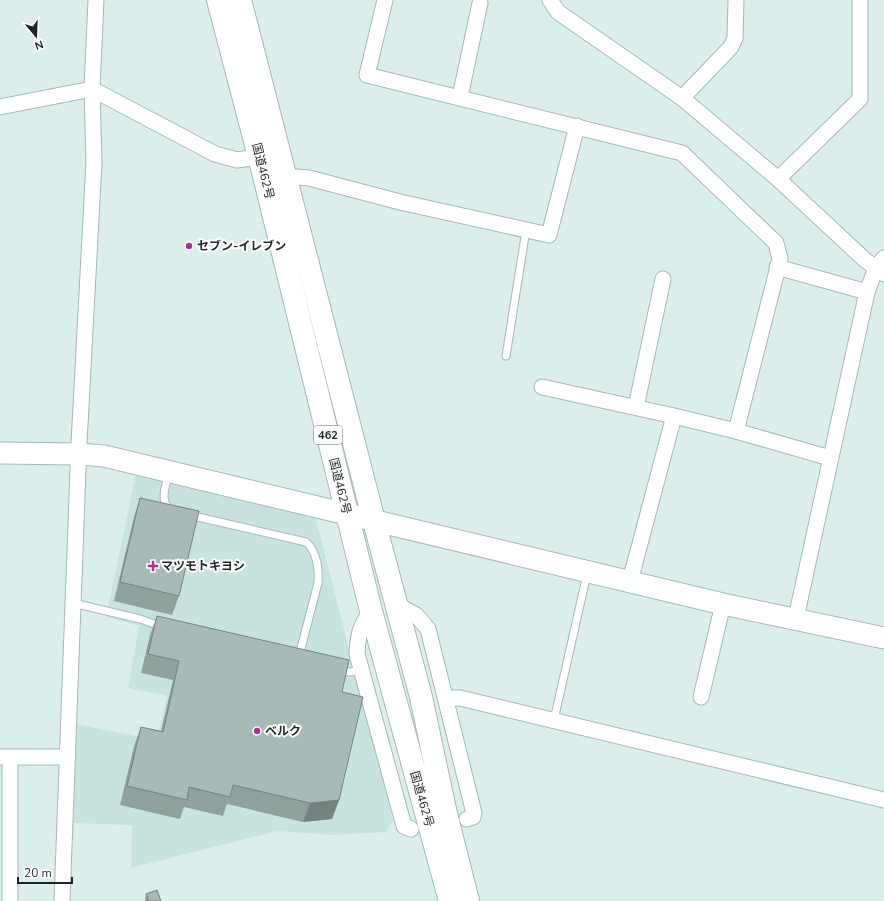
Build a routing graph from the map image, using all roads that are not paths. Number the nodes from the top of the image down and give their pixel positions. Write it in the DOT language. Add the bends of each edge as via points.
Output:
graph roads {
  1 [pos="96,0"];
  2 [pos="218,0"];
  3 [pos="240,0"];
  4 [pos="385,0"];
  5 [pos="550,0"];
  6 [pos="736,0"];
  7 [pos="860,0"];
  8 [pos="480,3"];
  9 [pos="92,89"];
  10 [pos="460,97"];
  11 [pos="682,98"];
  12 [pos="0,107"];
  13 [pos="577,126"];
  14 [pos="259,156"];
  15 [pos="778,179"];
  16 [pos="286,180"];
  17 [pos="526,230"];
  18 [pos="881,267"];
  19 [pos="778,268"];
  20 [pos="663,279"];
  21 [pos="867,292"];
  22 [pos="506,356"];
  23 [pos="542,387"];
  24 [pos="636,407"];
  25 [pos="674,416"];
  26 [pos="736,431"];
  27 [pos="0,453"];
  28 [pos="79,454"];
  29 [pos="830,458"];
  30 [pos="170,471"];
  31 [pos="347,513"];
  32 [pos="374,521"];
  33 [pos="588,572"];
  34 [pos="630,581"];
  35 [pos="73,603"];
  36 [pos="396,604"];
  37 [pos="723,604"];
  38 [pos="372,611"];
  39 [pos="796,618"];
  40 [pos="175,630"];
  41 [pos="884,638"];
  42 [pos="291,657"];
  43 [pos="334,668"];
  44 [pos="362,671"];
  45 [pos="701,697"];
  46 [pos="446,698"];
  47 [pos="554,720"];
  48 [pos="5,757"];
  49 [pos="68,757"];
  50 [pos="884,800"];
  51 [pos="467,819"];
  52 [pos="411,829"];
  53 [pos="451,869"];
  54 [pos="10,901"];
  55 [pos="62,901"];
  56 [pos="450,901"];
  57 [pos="468,901"];
  1 -- 9 [label="street"];
  2 -- 14 [label="highway, 国道462号 / 462"];
  3 -- 16 [label="highway, 国道462号 / 462"];
  4 -- 10 [label="street" via="368,74"];
  5 -- 11 [label="street" via="558,12"];
  6 -- 11 [label="street" via="735,38 732,48"];
  7 -- 15 [label="street" via="860,99"];
  8 -- 10 [label="street"];
  9 -- 12 [label="street"];
  9 -- 14 [label="street" via="215,154 238,160"];
  9 -- 28 [label="street" via="94,162"];
  10 -- 13 [label="street"];
  11 -- 15 [label="street"];
  13 -- 17 [label="street" via="549,235"];
  13 -- 19 [label="street" via="682,153 776,243 780,259"];
  14 -- 31 [label="highway, 国道462号 / 462"];
  15 -- 18 [label="street" via="865,260"];
  16 -- 17 [label="street" via="297,177 310,178 400,202"];
  16 -- 32 [label="highway, 国道462号 / 462"];
  17 -- 22 [label="lane"];
  18 -- 21 [label="street"];
  19 -- 21 [label="street"];
  19 -- 26 [label="street"];
  20 -- 24 [label="street"];
  21 -- 29 [label="street"];
  23 -- 24 [label="street"];
  24 -- 25 [label="street"];
  25 -- 26 [label="street"];
  25 -- 34 [label="street"];
  26 -- 29 [label="street"];
  27 -- 28 [label="street"];
  28 -- 30 [label="street" via="104,456"];
  28 -- 35 [label="street"];
  29 -- 39 [label="street"];
  30 -- 31 [label="street"];
  30 -- 42 [label="lane" via="163,495 167,508 178,513 306,542 315,553 318,583 302,660"];
  31 -- 32 [label="street"];
  31 -- 38 [label="highway, 国道462号 / 462"];
  32 -- 33 [label="street"];
  32 -- 36 [label="highway, 国道462号 / 462"];
  33 -- 34 [label="street"];
  33 -- 47 [label="lane"];
  34 -- 37 [label="street"];
  35 -- 40 [label="lane"];
  35 -- 49 [label="street"];
  36 -- 46 [label="street" via="416,615 428,629"];
  36 -- 53 [label="highway, 国道462号 / 462" via="421,697"];
  37 -- 39 [label="street"];
  37 -- 45 [label="street"];
  38 -- 44 [label="street" via="362,624 358,638 357,654"];
  38 -- 53 [label="highway, 国道462号 / 462" via="398,714"];
  39 -- 41 [label="street"];
  43 -- 44 [label="lane" via="348,672"];
  44 -- 52 [label="street" via="404,826"];
  46 -- 47 [label="street" via="460,698"];
  46 -- 51 [label="street" via="474,813 473,817"];
  47 -- 50 [label="street"];
  48 -- 49 [label="street"];
  48 -- 54 [label="street"];
  49 -- 55 [label="street"];
  53 -- 56 [label="highway, 国道462号 / 462"];
  53 -- 57 [label="highway, 国道462号 / 462"];
}
